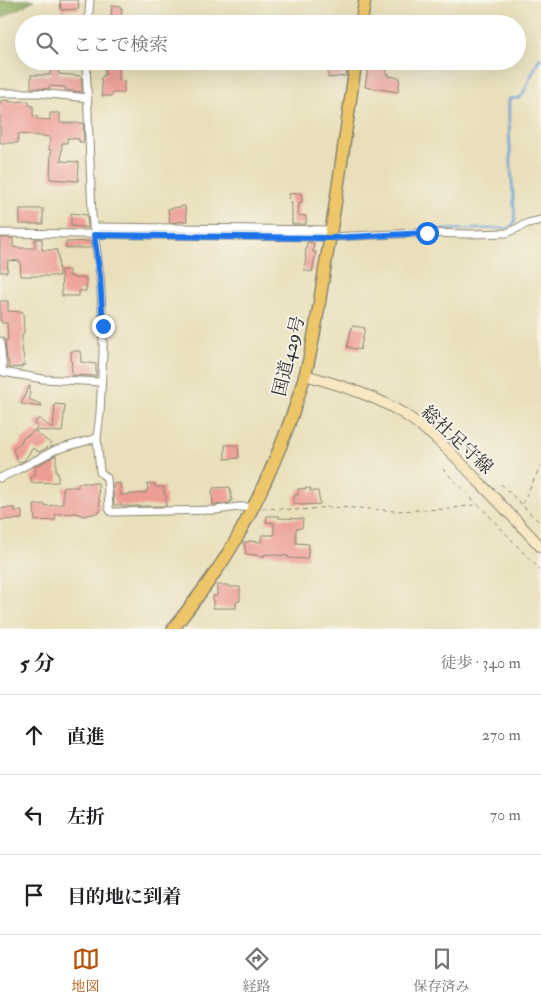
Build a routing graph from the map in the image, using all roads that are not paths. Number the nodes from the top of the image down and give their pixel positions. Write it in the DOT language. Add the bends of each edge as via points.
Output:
graph roads {
  1 [pos="90,0"];
  2 [pos="365,0"];
  3 [pos="89,15"];
  4 [pos="362,15"];
  5 [pos="86,70"];
  6 [pos="355,70"];
  7 [pos="0,93"];
  8 [pos="88,98"];
  9 [pos="541,220"];
  10 [pos="94,231"];
  11 [pos="0,233"];
  12 [pos="331,234"];
  13 [pos="0,341"];
  14 [pos="305,375"];
  15 [pos="101,382"];
  16 [pos="96,438"];
  17 [pos="0,478"];
  18 [pos="253,507"];
  19 [pos="541,547"];
  20 [pos="173,629"];
  1 -- 3 [label="street"];
  2 -- 4 [label="highway"];
  5 -- 8 [label="street"];
  6 -- 12 [label="highway, 国道429号"];
  7 -- 8 [label="street"];
  8 -- 10 [label="street"];
  9 -- 12 [label="street" via="507,233"];
  10 -- 11 [label="street"];
  10 -- 12 [label="street"];
  10 -- 15 [label="street" via="103,326"];
  12 -- 14 [label="highway, 国道429号"];
  13 -- 15 [label="street" via="3,372 43,379"];
  14 -- 18 [label="highway, 国道429号" via="281,445"];
  14 -- 19 [label="main road, 総社足守線" via="371,396 429,432"];
  15 -- 16 [label="street"];
  16 -- 17 [label="street" via="55,450"];
  16 -- 18 [label="street" via="100,472 107,478 111,512"];
  18 -- 20 [label="highway, 国道429号" via="238,537"];
}
